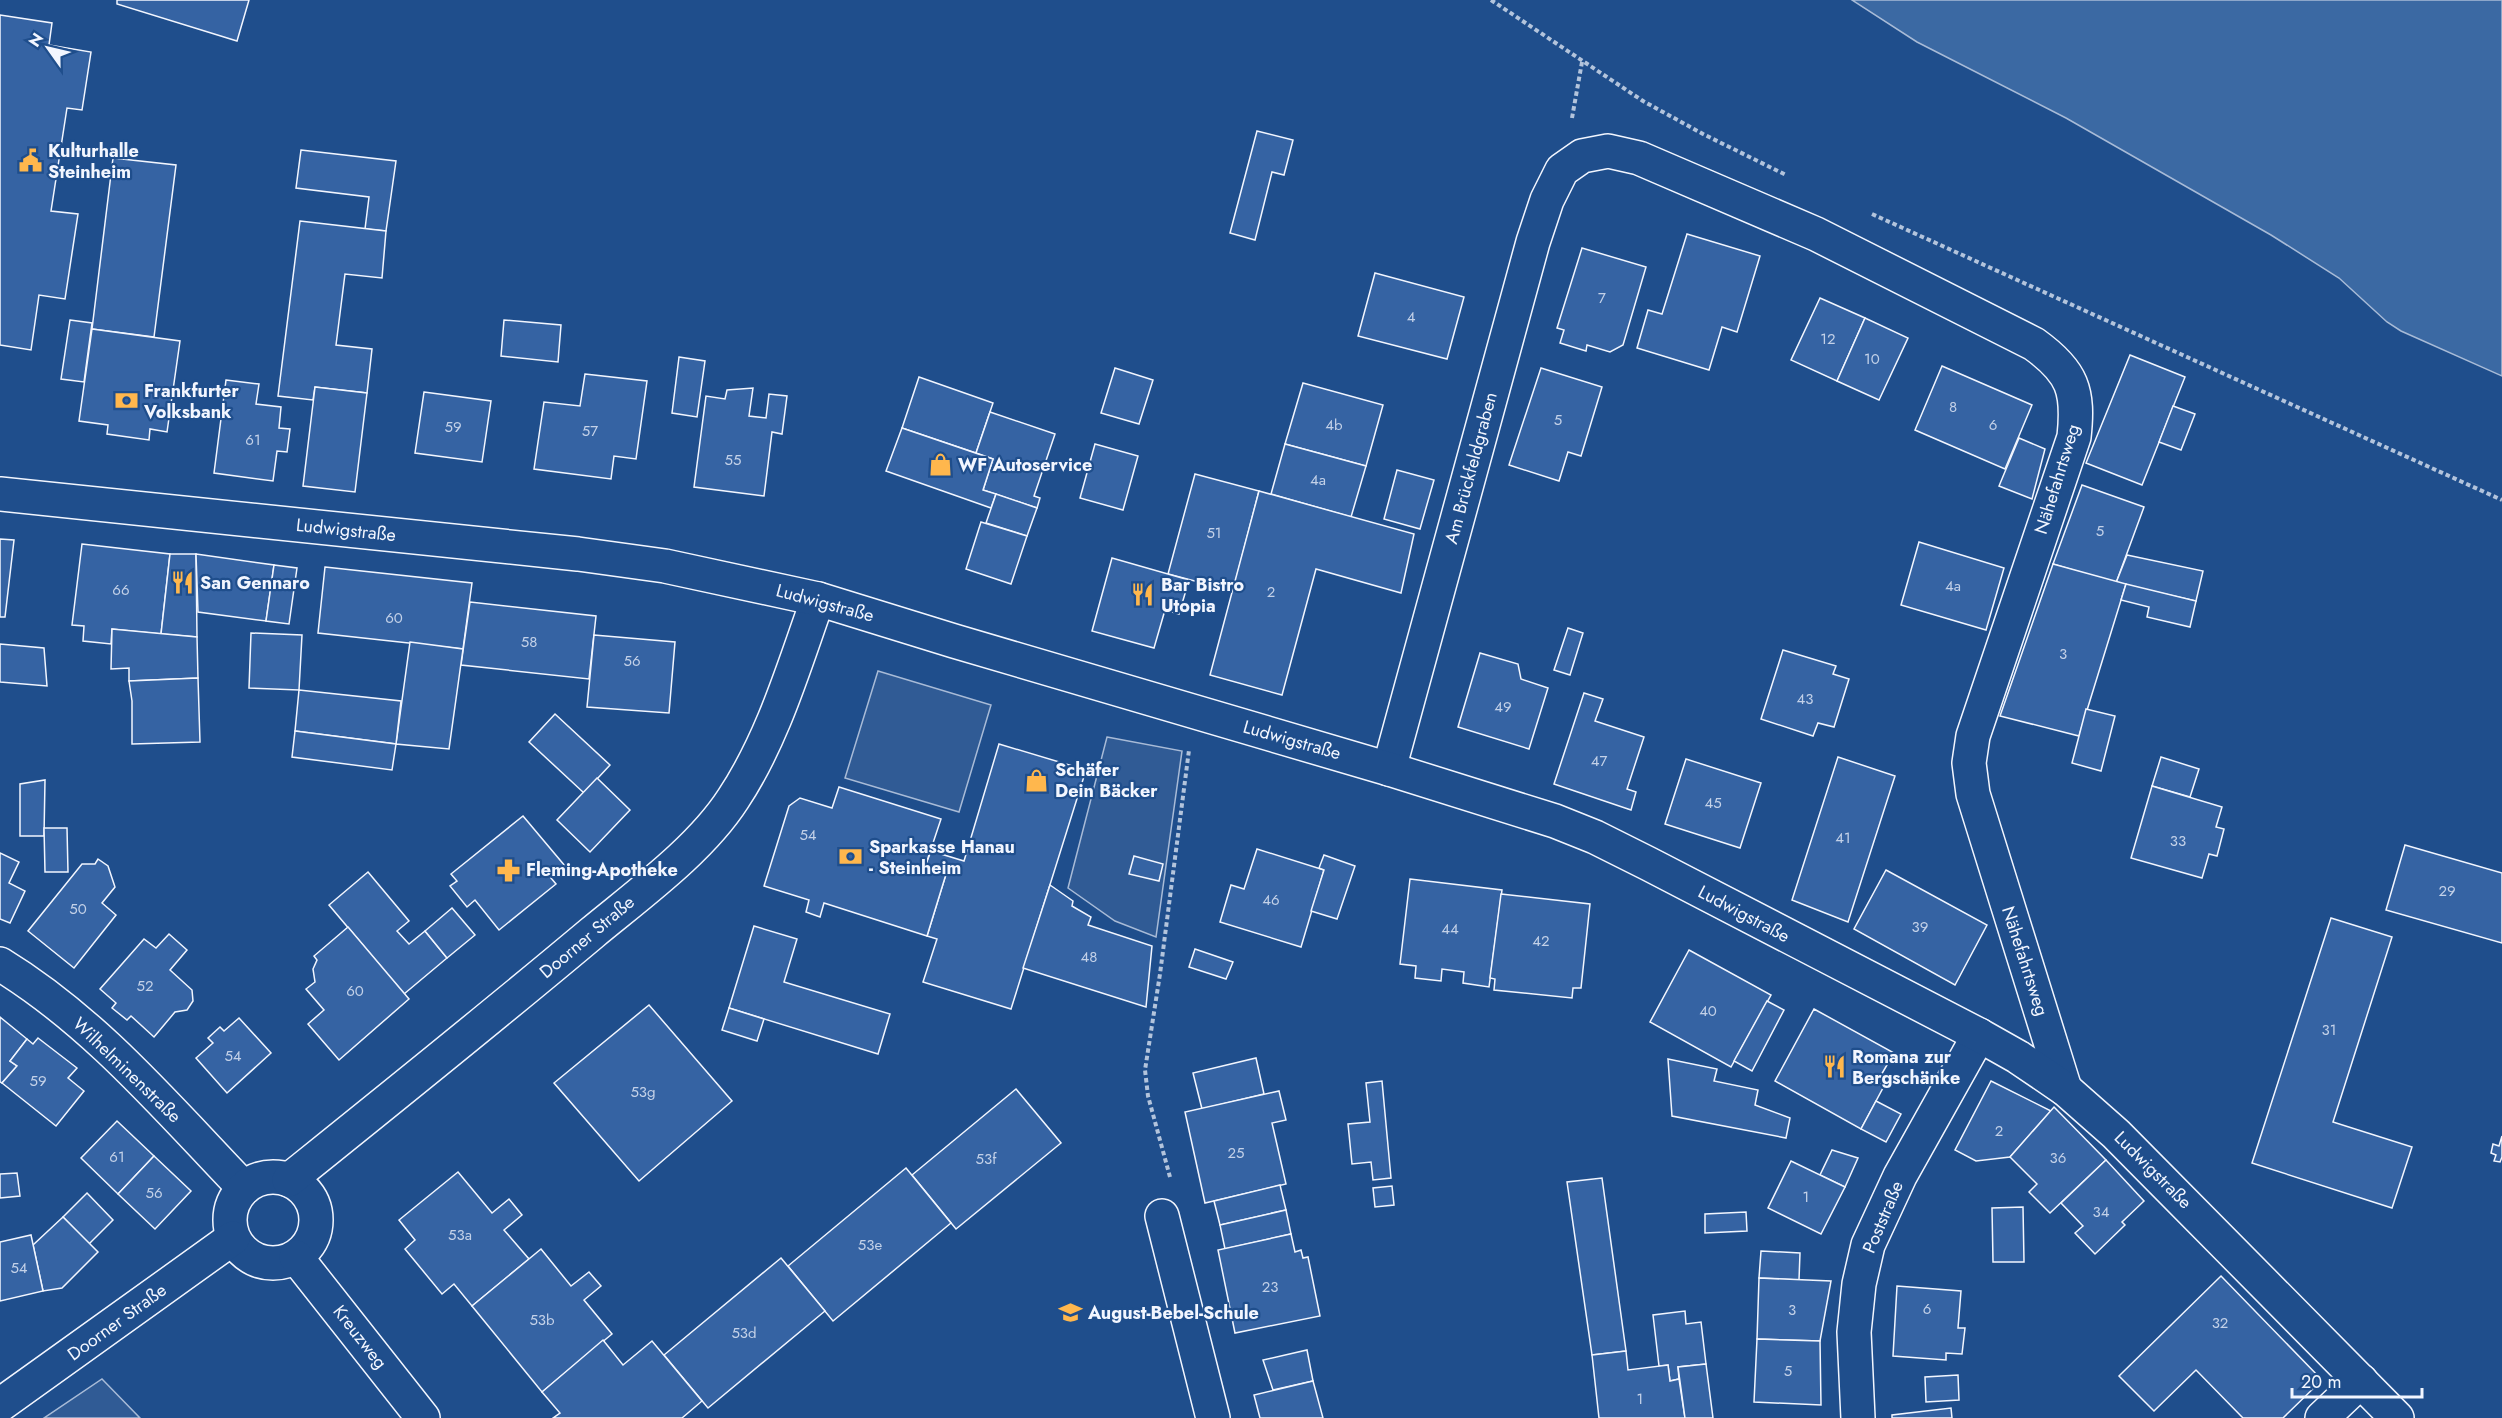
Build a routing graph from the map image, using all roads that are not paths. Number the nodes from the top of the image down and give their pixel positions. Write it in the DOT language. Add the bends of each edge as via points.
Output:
graph roads {
  1 [pos="1562,170"];
  2 [pos="0,494"];
  3 [pos="818,598"];
  4 [pos="1389,769"];
  5 [pos="0,964"];
  6 [pos="1979,1035"];
  7 [pos="2066,1089"];
  8 [pos="289,1180"];
  9 [pos="244,1188"];
  10 [pos="1162,1216"];
  11 [pos="233,1238"];
  12 [pos="296,1257"];
  13 [pos="2361,1381"];
  14 [pos="0,1405"];
  15 [pos="423,1418"];
  16 [pos="1213,1418"];
  17 [pos="1858,1418"];
  18 [pos="2322,1418"];
  19 [pos="2397,1418"];
  1 -- 4 [label="street, Am Brückfeldgraben" via="1533,242"];
  1 -- 7 [label="street, Nähefahrtsweg" via="1582,156 1608,151 1640,158 1847,250 2034,344 2065,370 2076,400 2074,437 1973,736 1969,764 1973,794"];
  2 -- 3 [label="street, Ludwigstraße" via="578,554 665,566"];
  3 -- 4 [label="street, Ludwigstraße"];
  3 -- 8 [label="street, Doorner Straße" via="752,768 711,827 571,951"];
  4 -- 6 [label="street, Ludwigstraße" via="1595,837"];
  5 -- 9 [label="street, Wilhelminenstraße" via="52,999 102,1041"];
  6 -- 7 [label="street, Ludwigstraße"];
  6 -- 17 [label="street, Poststraße" via="1900,1176 1868,1245 1854,1332"];
  7 -- 13 [label="street, Ludwigstraße" via="2149,1166"];
  8 -- 9 [label="street" via="265,1177"];
  8 -- 12 [label="street" via="310,1197 316,1210 314,1236"];
  9 -- 11 [label="street" via="230,1211"];
  10 -- 16 [label="street"];
  11 -- 12 [label="street" via="253,1259 268,1264"];
  11 -- 14 [label="street, Doorner Straße"];
  12 -- 15 [label="street, Kreuzweg"];
  13 -- 18 [label="street"];
  13 -- 19 [label="street, Ludwigstraße"];
}
